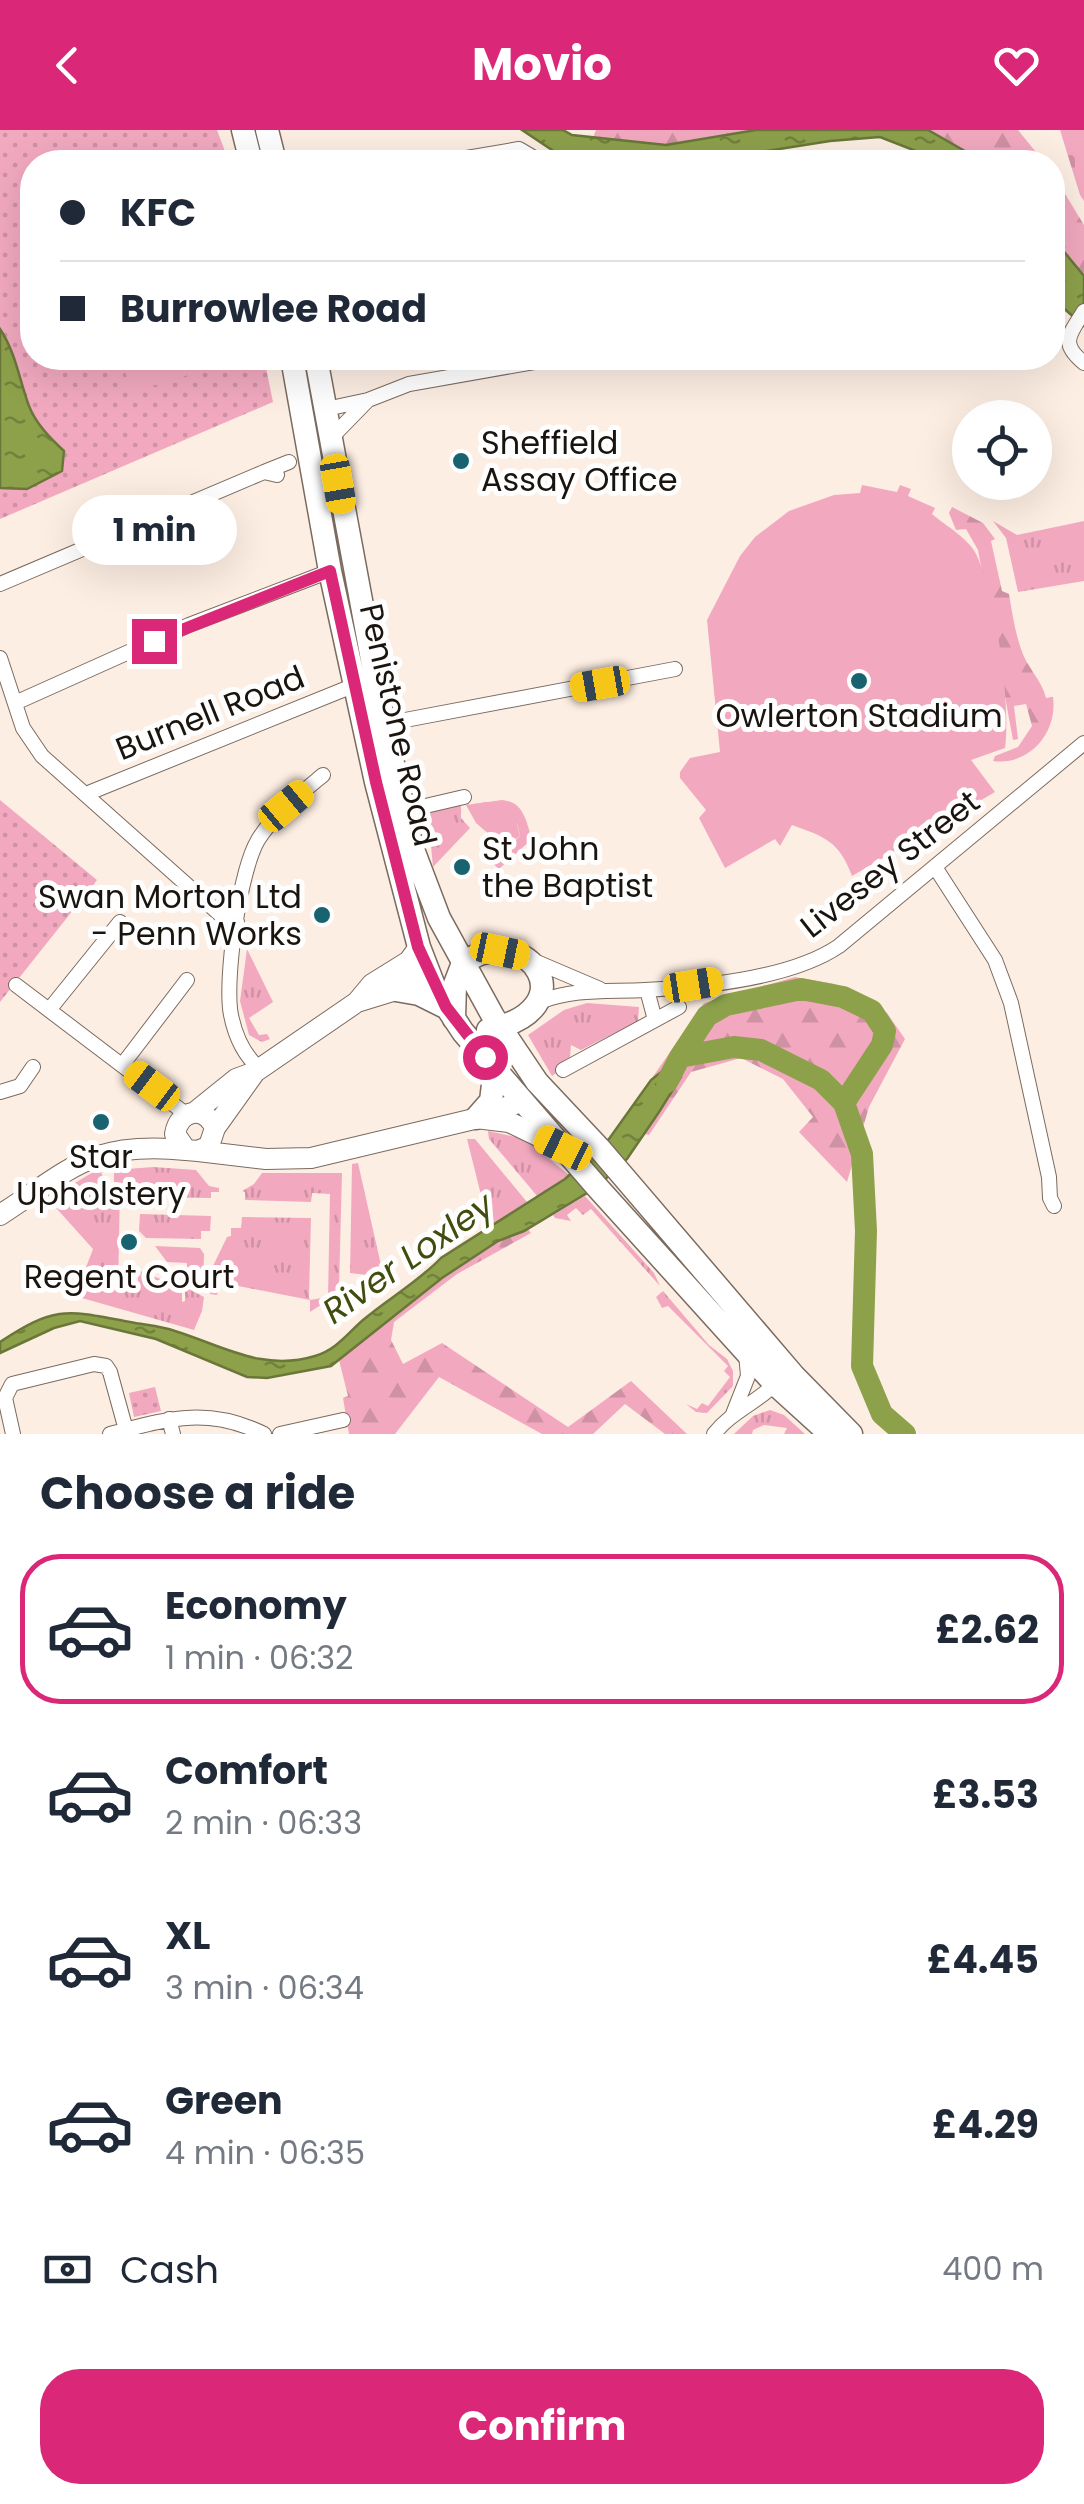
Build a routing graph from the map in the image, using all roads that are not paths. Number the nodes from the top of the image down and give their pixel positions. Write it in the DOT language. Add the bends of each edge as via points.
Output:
graph roads {
  1 [pos="1084,312"];
  2 [pos="1084,363"];
  3 [pos="294,370"];
  4 [pos="318,370"];
  5 [pos="489,370"];
  6 [pos="368,400"];
  7 [pos="326,409"];
  8 [pos="330,438"];
  9 [pos="306,444"];
  10 [pos="289,462"];
  11 [pos="330,571"];
  12 [pos="0,584"];
  13 [pos="0,658"];
  14 [pos="676,670"];
  15 [pos="355,685"];
  16 [pos="15,702"];
  17 [pos="384,724"];
  18 [pos="1084,743"];
  19 [pos="323,775"];
  20 [pos="86,794"];
  21 [pos="464,796"];
  22 [pos="404,812"];
  23 [pos="935,868"];
  24 [pos="428,895"];
  25 [pos="120,922"];
  26 [pos="237,922"];
  27 [pos="422,958"];
  28 [pos="527,958"];
  29 [pos="462,963"];
  30 [pos="187,980"];
  31 [pos="16,985"];
  32 [pos="600,989"];
  33 [pos="396,990"];
  34 [pos="647,990"];
  35 [pos="357,1002"];
  36 [pos="540,1002"];
  37 [pos="679,1007"];
  38 [pos="49,1010"];
  39 [pos="454,1019"];
  40 [pos="655,1020"];
  41 [pos="500,1028"];
  42 [pos="123,1064"];
  43 [pos="33,1067"];
  44 [pos="495,1068"];
  45 [pos="257,1070"];
  46 [pos="563,1070"];
  47 [pos="0,1092"];
  48 [pos="523,1101"];
  49 [pos="556,1104"];
  50 [pos="186,1118"];
  51 [pos="476,1118"];
  52 [pos="215,1132"];
  53 [pos="143,1146"];
  54 [pos="563,1148"];
  55 [pos="192,1151"];
  56 [pos="238,1154"];
  57 [pos="1054,1206"];
  58 [pos="0,1216"];
  59 [pos="754,1344"];
  60 [pos="775,1384"];
  61 [pos="733,1414"];
  62 [pos="343,1420"];
  63 [pos="171,1426"];
  64 [pos="126,1430"];
  65 [pos="14,1434"];
  66 [pos="110,1434"];
  67 [pos="264,1434"];
  68 [pos="280,1434"];
  69 [pos="714,1434"];
  70 [pos="830,1434"];
  71 [pos="851,1434"];
  1 -- 2 [label="street" via="1068,341"];
  3 -- 9 [label="highway, Penistone Road"];
  4 -- 7 [label="highway, Penistone Road"];
  5 -- 6 [label="street" via="409,384"];
  6 -- 7 [label="street"];
  6 -- 8 [label="street"];
  7 -- 8 [label="highway, Penistone Road"];
  7 -- 9 [label="highway"];
  8 -- 17 [label="highway, Penistone Road"];
  9 -- 11 [label="highway, Penistone Road"];
  10 -- 12 [label="street"];
  11 -- 15 [label="highway, Penistone Road"];
  11 -- 16 [label="street"];
  13 -- 16 [label="street"];
  14 -- 17 [label="street"];
  15 -- 20 [label="street, Burnell Road"];
  15 -- 27 [label="highway, Penistone Road"];
  16 -- 20 [label="street" via="30,742"];
  17 -- 22 [label="highway, Penistone Road"];
  18 -- 23 [label="street, Livesey Street"];
  19 -- 26 [label="street" via="258,841"];
  20 -- 26 [label="street" via="223,917"];
  21 -- 22 [label="street"];
  22 -- 24 [label="highway, Penistone Road"];
  23 -- 34 [label="street, Livesey Street" via="814,960"];
  23 -- 57 [label="street" via="995,960 1012,1003"];
  24 -- 27 [label="highway" via="432,948"];
  24 -- 29 [label="highway, Penistone Road"];
  25 -- 38 [label="street"];
  26 -- 45 [label="street" via="230,1012"];
  27 -- 33 [label="main road"];
  27 -- 35 [label="main road" via="372,984"];
  27 -- 39 [label="highway, Penistone Road"];
  28 -- 29 [label="highway" via="485,951"];
  28 -- 32 [label="street, Livesey Street"];
  28 -- 36 [label="highway" via="542,977"];
  29 -- 39 [label="highway"];
  29 -- 41 [label="highway, Penistone Road"];
  30 -- 42 [label="street"];
  31 -- 38 [label="street"];
  32 -- 34 [label="street, Livesey Street"];
  32 -- 36 [label="street, Livesey Street"];
  33 -- 35 [label="main road"];
  33 -- 39 [label="highway" via="418,994"];
  34 -- 40 [label="street"];
  35 -- 45 [label="main road"];
  36 -- 41 [label="highway"];
  37 -- 40 [label="street"];
  38 -- 42 [label="street"];
  39 -- 41 [label="highway"];
  39 -- 44 [label="highway, Penistone Road"];
  40 -- 46 [label="street"];
  41 -- 49 [label="highway, Penistone Road"];
  42 -- 50 [label="street"];
  43 -- 47 [label="street" via="20,1086"];
  44 -- 48 [label="highway, Penistone Road"];
  44 -- 51 [label="highway" via="490,1101"];
  45 -- 50 [label="main road"];
  45 -- 52 [label="main road"];
  48 -- 49 [label="highway"];
  48 -- 51 [label="main road"];
  48 -- 54 [label="highway, Penistone Road"];
  49 -- 59 [label="highway, Penistone Road" via="617,1169"];
  50 -- 52 [label="main road" via="208,1116"];
  50 -- 53 [label="main road"];
  50 -- 55 [label="main road" via="177,1140"];
  51 -- 54 [label="main road" via="509,1122"];
  51 -- 56 [label="main road" via="312,1158"];
  52 -- 55 [label="main road" via="209,1146"];
  52 -- 56 [label="main road"];
  53 -- 55 [label="main road"];
  53 -- 58 [label="main road" via="87,1159"];
  54 -- 59 [label="highway, Penistone Road"];
  55 -- 56 [label="main road"];
  59 -- 60 [label="highway" via="777,1373"];
  59 -- 61 [label="street"];
  59 -- 71 [label="highway, Penistone Road"];
  60 -- 61 [label="street"];
  60 -- 70 [label="highway"];
  61 -- 69 [label="street"];
  62 -- 68 [label="street"];
  63 -- 64 [label="street"];
  63 -- 67 [label="street" via="218,1417"];
  64 -- 65 [label="street" via="110,1372 94,1364 12,1384 5,1398"];
  64 -- 66 [label="street"];
}
